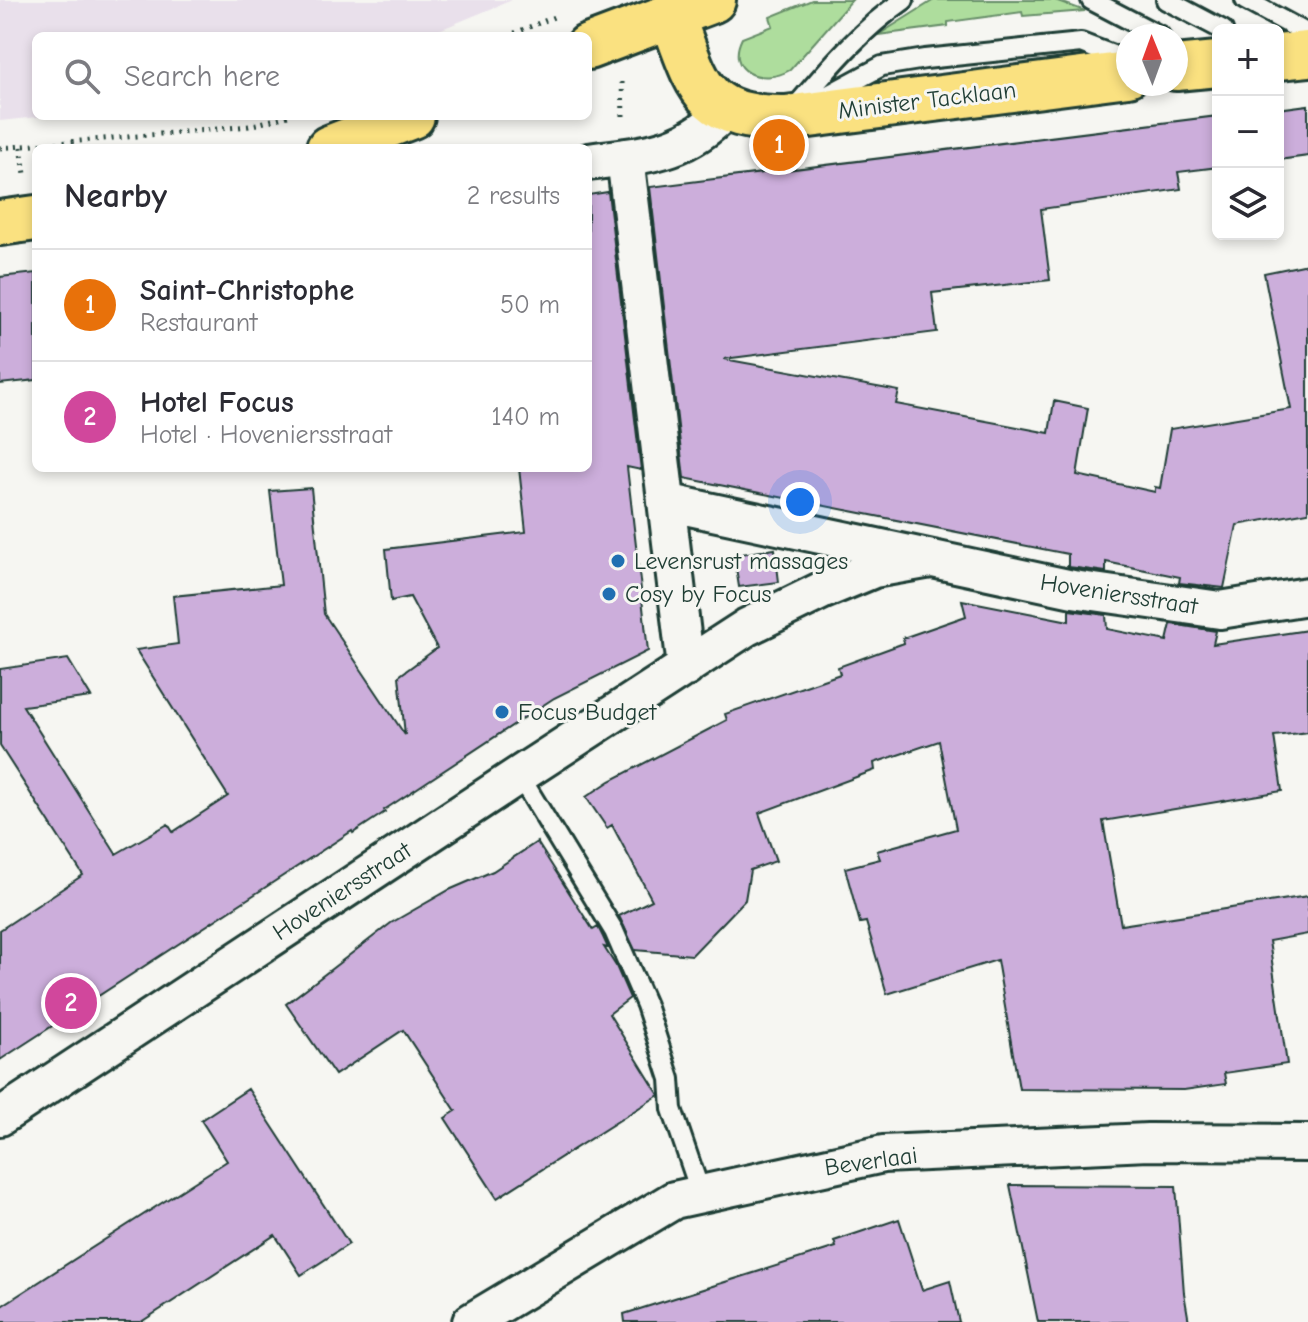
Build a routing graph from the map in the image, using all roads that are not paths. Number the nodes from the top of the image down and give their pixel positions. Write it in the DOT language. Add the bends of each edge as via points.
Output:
graph roads {
  1 [pos="713,0"];
  2 [pos="904,0"];
  3 [pos="1091,0"];
  4 [pos="1166,0"];
  5 [pos="1245,0"];
  6 [pos="672,16"];
  7 [pos="1137,24"];
  8 [pos="1308,34"];
  9 [pos="592,46"];
  10 [pos="1308,54"];
  11 [pos="1203,55"];
  12 [pos="1116,56"];
  13 [pos="1284,56"];
  14 [pos="1116,76"];
  15 [pos="726,110"];
  16 [pos="786,118"];
  17 [pos="402,120"];
  18 [pos="339,144"];
  19 [pos="625,157"];
  20 [pos="592,161"];
  21 [pos="32,219"];
  22 [pos="0,223"];
  23 [pos="666,502"];
  24 [pos="931,559"];
  25 [pos="1308,596"];
  26 [pos="686,668"];
  27 [pos="519,775"];
  28 [pos="0,1117"];
  29 [pos="1308,1143"];
  30 [pos="701,1194"];
  31 [pos="471,1322"];
  1 -- 6 [label="main road"];
  2 -- 16 [label="lane" via="852,42"];
  3 -- 7 [label="lane"];
  4 -- 11 [label="lane"];
  5 -- 8 [label="lane"];
  6 -- 9 [label="main road"];
  6 -- 15 [label="main road" via="700,87"];
  10 -- 13 [label="main road"];
  12 -- 16 [label="lane" via="1081,43 882,66"];
  14 -- 16 [label="main road, Minister Tacklaan"];
  15 -- 16 [label="main road, Minister Tacklaan"];
  15 -- 19 [label="street" via="683,144"];
  17 -- 18 [label="main road"];
  19 -- 20 [label="street"];
  19 -- 23 [label="street"];
  21 -- 22 [label="main road"];
  23 -- 24 [label="street, Hoveniersstraat"];
  23 -- 26 [label="street"];
  24 -- 25 [label="street, Hoveniersstraat" via="1073,589 1220,610"];
  24 -- 26 [label="street, Hoveniersstraat" via="874,569 821,591 747,627"];
  26 -- 27 [label="street, Hoveniersstraat"];
  27 -- 28 [label="street, Hoveniersstraat"];
  27 -- 30 [label="lane" via="614,931 636,980"];
  29 -- 30 [label="street, Beverlaai" via="1148,1142 883,1154"];
  30 -- 31 [label="street, Beverlaai" via="674,1200"];
}
